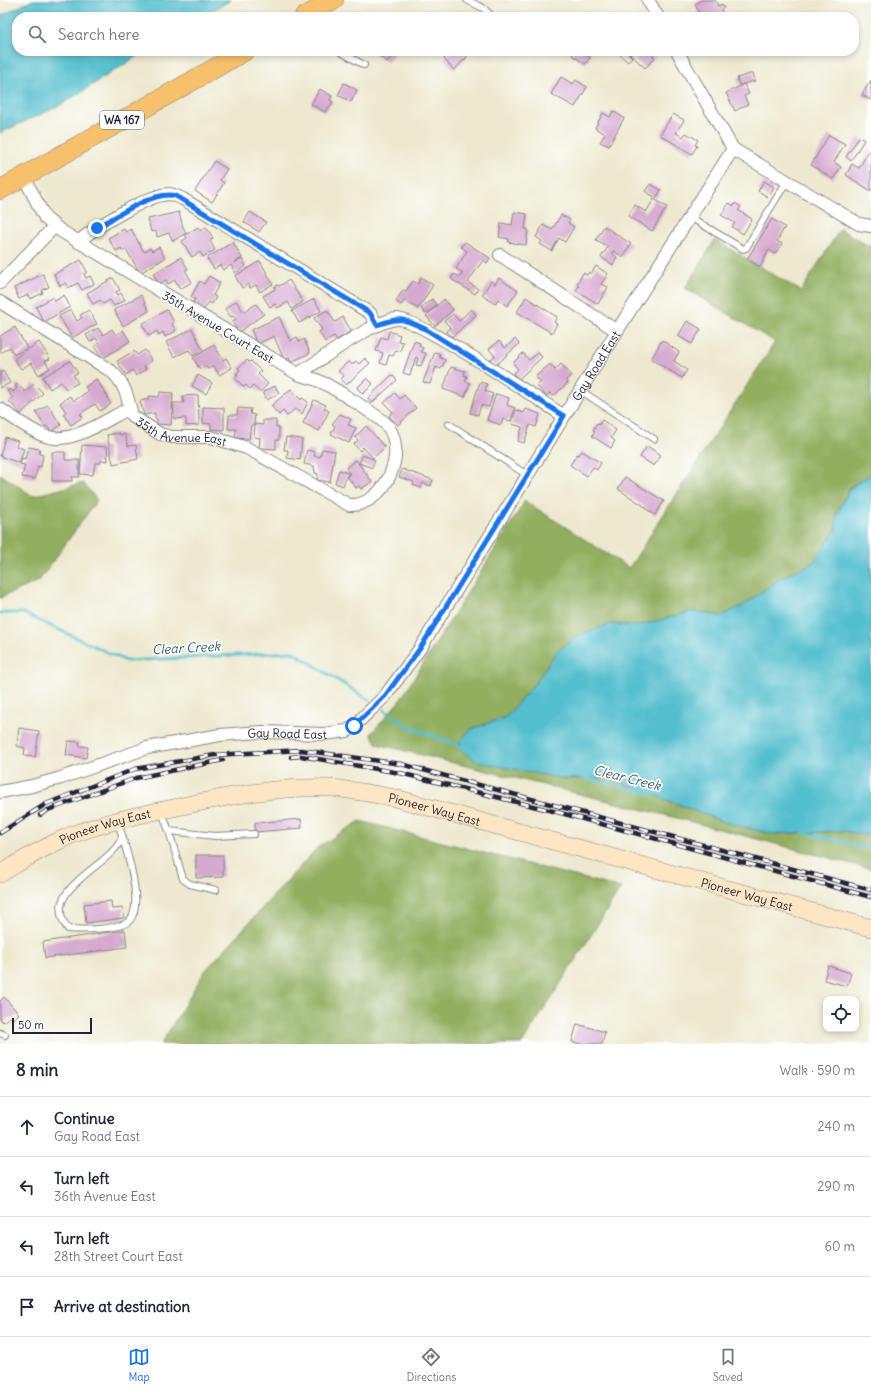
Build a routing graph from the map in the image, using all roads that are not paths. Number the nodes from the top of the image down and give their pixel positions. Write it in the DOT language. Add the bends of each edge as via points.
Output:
graph roads {
  1 [pos="334,0"];
  2 [pos="468,0"];
  3 [pos="648,0"];
  4 [pos="313,12"];
  5 [pos="487,12"];
  6 [pos="655,12"];
  7 [pos="235,56"];
  8 [pos="347,56"];
  9 [pos="680,56"];
  10 [pos="364,66"];
  11 [pos="733,149"];
  12 [pos="24,176"];
  13 [pos="787,182"];
  14 [pos="0,190"];
  15 [pos="690,217"];
  16 [pos="871,226"];
  17 [pos="54,227"];
  18 [pos="78,242"];
  19 [pos="500,255"];
  20 [pos="0,283"];
  21 [pos="0,302"];
  22 [pos="377,325"];
  23 [pos="617,331"];
  24 [pos="298,374"];
  25 [pos="580,390"];
  26 [pos="130,408"];
  27 [pos="0,409"];
  28 [pos="564,416"];
  29 [pos="449,424"];
  30 [pos="654,440"];
  31 [pos="527,476"];
  32 [pos="388,479"];
  33 [pos="0,792"];
  34 [pos="161,810"];
  35 [pos="117,821"];
  36 [pos="169,831"];
  37 [pos="254,834"];
  38 [pos="122,837"];
  39 [pos="0,874"];
  40 [pos="216,890"];
  41 [pos="871,928"];
  1 -- 4 [label="main road"];
  2 -- 5 [label="lane"];
  3 -- 6 [label="street"];
  7 -- 12 [label="main road, WA 167"];
  8 -- 10 [label="lane"];
  9 -- 11 [label="street"];
  11 -- 13 [label="street"];
  11 -- 15 [label="street, Gay Road East"];
  12 -- 14 [label="main road, WA 167"];
  12 -- 17 [label="street, 35th Avenue Court East" via="45,218"];
  13 -- 15 [label="lane" via="746,248"];
  13 -- 16 [label="street" via="859,224"];
  15 -- 23 [label="street, Gay Road East"];
  17 -- 18 [label="street, 35th Avenue Court East"];
  17 -- 20 [label="street"];
  18 -- 22 [label="street" via="121,214 170,194 183,199 370,313"];
  18 -- 24 [label="street, 35th Avenue Court East"];
  19 -- 23 [label="street"];
  21 -- 26 [label="street, 35th Avenue East" via="111,370 122,382"];
  22 -- 24 [label="street"];
  22 -- 28 [label="street" via="402,318 427,330"];
  23 -- 25 [label="street, Gay Road East"];
  24 -- 32 [label="street, 35th Avenue Court East" via="321,382 387,425 395,448 393,466"];
  25 -- 28 [label="street, Gay Road East"];
  25 -- 30 [label="lane"];
  26 -- 27 [label="street" via="77,435 60,439 45,436"];
  26 -- 32 [label="street, 35th Avenue East" via="132,416 160,434 172,437 211,437 232,442 260,454 349,505 355,506 368,501"];
  28 -- 31 [label="street, Gay Road East"];
  29 -- 31 [label="lane"];
  31 -- 33 [label="street, Gay Road East" via="416,653 385,696 350,729 324,734 262,732 212,736 147,748 61,778"];
  34 -- 35 [label="main road, Pioneer Way East"];
  34 -- 36 [label="lane"];
  34 -- 41 [label="main road, Pioneer Way East" via="263,791 292,788 350,790 395,798"];
  35 -- 38 [label="lane"];
  35 -- 39 [label="main road, Pioneer Way East" via="70,836"];
  36 -- 37 [label="lane" via="215,836"];
  36 -- 40 [label="lane" via="183,879 190,884"];
  38 -- 38 [label="lane" via="136,902 131,919 127,923 115,926 68,929 62,916 62,907 68,892 76,880 111,854"];
}
